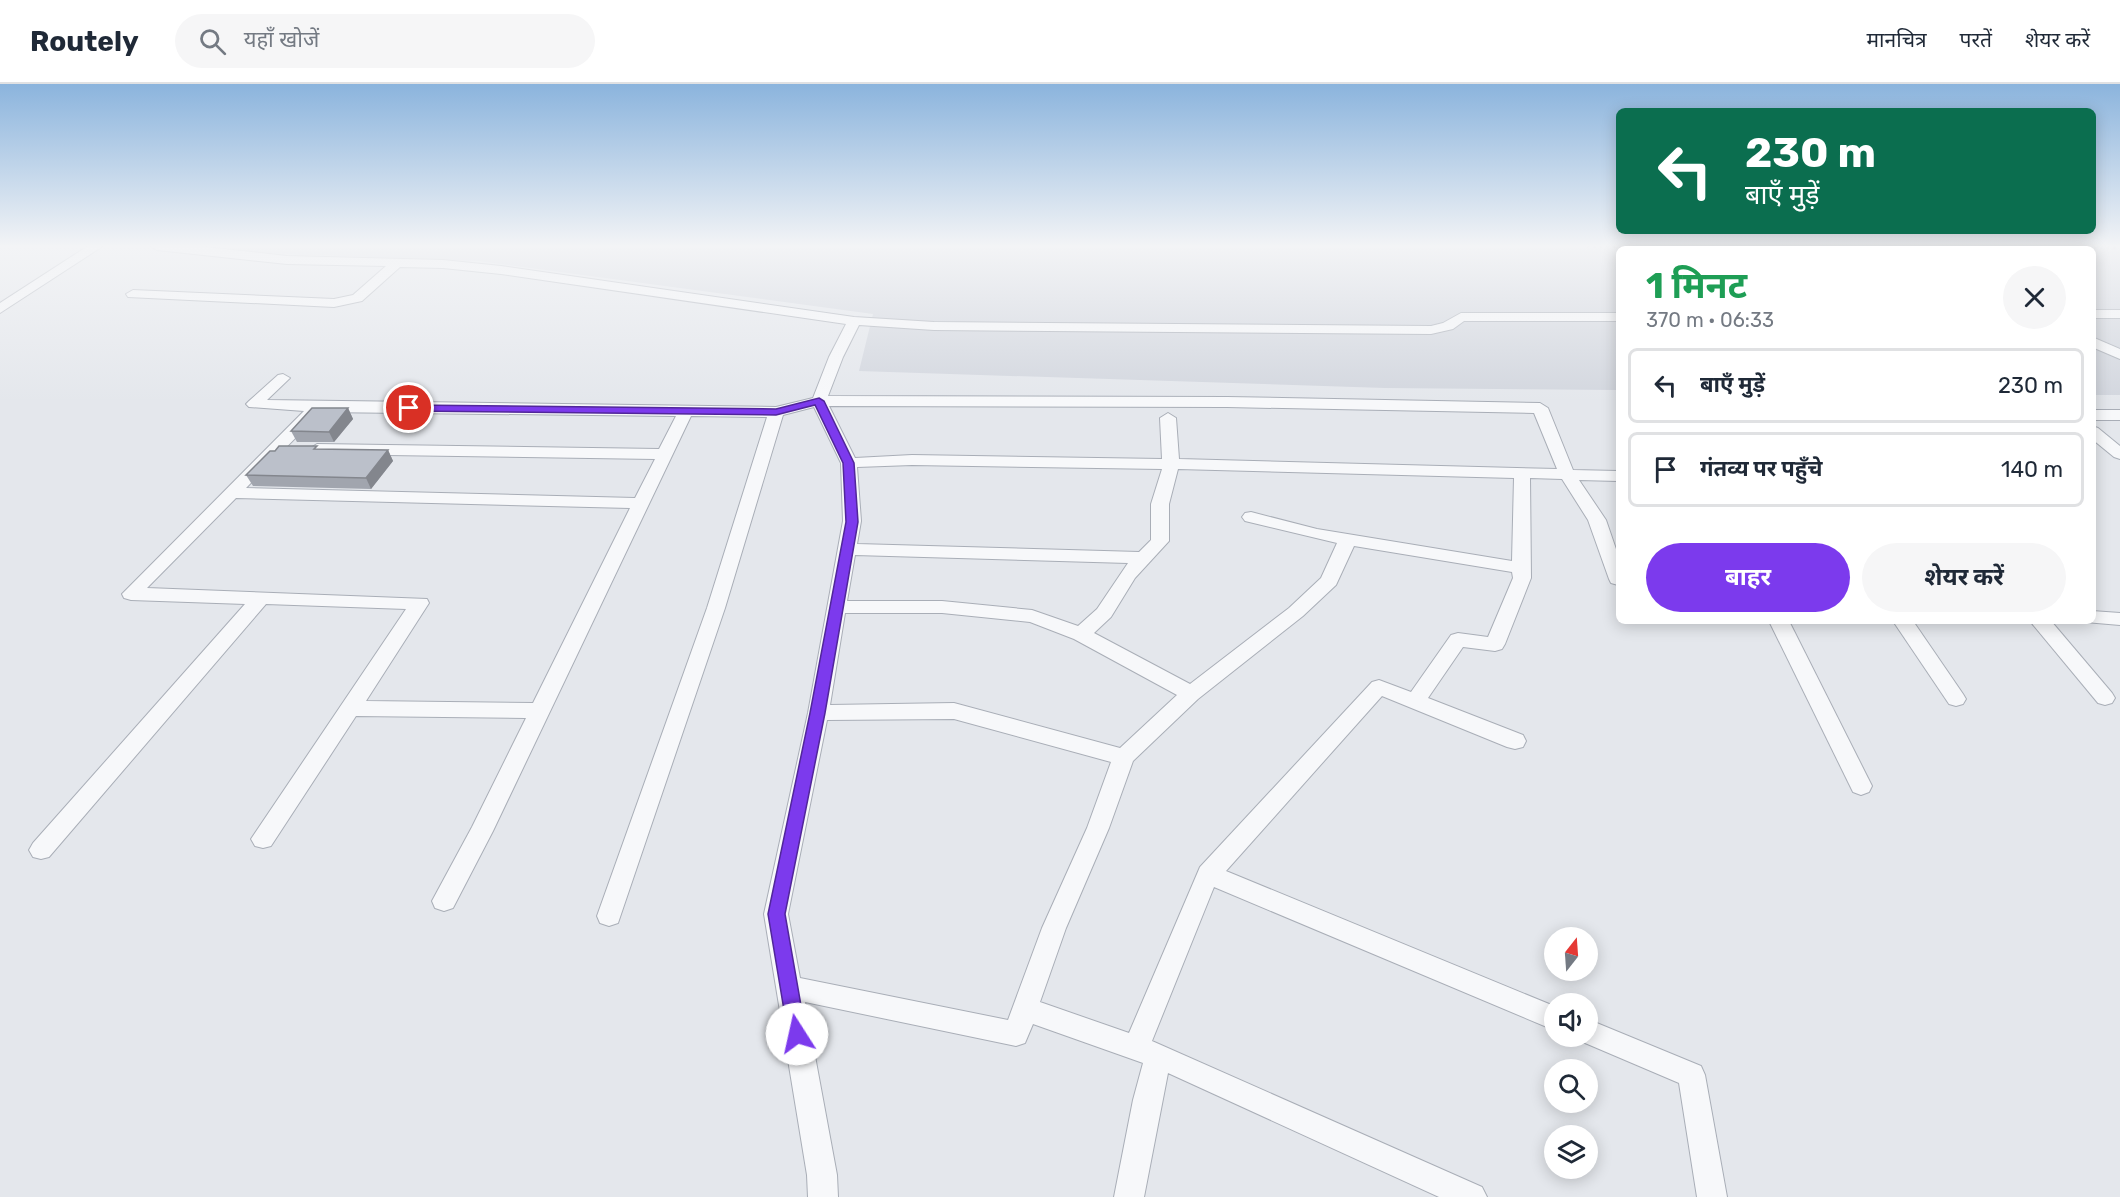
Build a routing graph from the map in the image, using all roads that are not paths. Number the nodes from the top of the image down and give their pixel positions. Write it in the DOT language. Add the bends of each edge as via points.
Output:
graph roads {
  1 [pos="16,298"];
  2 [pos="221,298"];
  3 [pos="357,298"];
  4 [pos="694,298"];
  5 [pos="2,307"];
  6 [pos="2096,314"];
  7 [pos="2120,314"];
  8 [pos="1616,317"];
  9 [pos="854,321"];
  10 [pos="2096,343"];
  11 [pos="2120,355"];
  12 [pos="283,378"];
  13 [pos="819,401"];
  14 [pos="317,407"];
  15 [pos="686,411"];
  16 [pos="776,412"];
  17 [pos="2096,415"];
  18 [pos="2120,415"];
  19 [pos="1168,418"];
  20 [pos="2096,434"];
  21 [pos="275,448"];
  22 [pos="2120,453"];
  23 [pos="665,454"];
  24 [pos="849,463"];
  25 [pos="1171,465"];
  26 [pos="1522,473"];
  27 [pos="1567,474"];
  28 [pos="1616,476"];
  29 [pos="232,493"];
  30 [pos="641,503"];
  31 [pos="1251,517"];
  32 [pos="1348,538"];
  33 [pos="847,549"];
  34 [pos="1144,558"];
  35 [pos="1521,568"];
  36 [pos="1616,573"];
  37 [pos="261,598"];
  38 [pos="837,607"];
  39 [pos="2096,617"];
  40 [pos="2120,619"];
  41 [pos="1780,624"];
  42 [pos="1906,624"];
  43 [pos="2043,624"];
  44 [pos="1082,634"];
  45 [pos="1191,694"];
  46 [pos="2105,698"];
  47 [pos="1956,699"];
  48 [pos="1415,701"];
  49 [pos="351,708"];
  50 [pos="540,711"];
  51 [pos="818,713"];
  52 [pos="1515,741"];
  53 [pos="1124,757"];
  54 [pos="1861,786"];
  55 [pos="263,839"];
  56 [pos="41,850"];
  57 [pos="1208,874"];
  58 [pos="444,901"];
  59 [pos="609,916"];
  60 [pos="788,987"];
  61 [pos="1025,1009"];
  62 [pos="1544,1014"];
  63 [pos="1598,1036"];
  64 [pos="1147,1052"];
  65 [pos="823,1197"];
  66 [pos="1129,1197"];
  67 [pos="1472,1197"];
  68 [pos="1712,1197"];
  1 -- 5 [label="street"];
  2 -- 3 [label="street" via="334,303"];
  4 -- 9 [label="street"];
  6 -- 7 [label="street"];
  8 -- 9 [label="street" via="1461,317 1448,326 1431,330 934,326"];
  9 -- 13 [label="street"];
  10 -- 11 [label="street"];
  12 -- 14 [label="street" via="254,404"];
  13 -- 16 [label="street"];
  13 -- 24 [label="street"];
  13 -- 27 [label="street" via="1540,408"];
  14 -- 15 [label="street"];
  14 -- 21 [label="street"];
  15 -- 16 [label="street"];
  15 -- 23 [label="street"];
  16 -- 59 [label="street" via="716,608"];
  17 -- 18 [label="street"];
  19 -- 25 [label="street"];
  20 -- 22 [label="street"];
  21 -- 23 [label="street"];
  21 -- 29 [label="street"];
  23 -- 30 [label="street"];
  24 -- 25 [label="street" via="912,460"];
  24 -- 33 [label="street" via="852,522"];
  25 -- 26 [label="street"];
  25 -- 34 [label="street" via="1160,504 1161,541"];
  26 -- 27 [label="street"];
  26 -- 35 [label="street"];
  27 -- 28 [label="street"];
  27 -- 36 [label="street" via="1597,520"];
  29 -- 30 [label="street"];
  29 -- 37 [label="street" via="131,594"];
  30 -- 50 [label="street"];
  31 -- 32 [label="street"];
  32 -- 35 [label="street"];
  32 -- 45 [label="street" via="1329,581 1296,612"];
  33 -- 34 [label="street"];
  33 -- 38 [label="street"];
  34 -- 44 [label="street" via="1128,574 1104,613"];
  35 -- 48 [label="street" via="1522,578 1495,644 1458,640"];
  37 -- 49 [label="street" via="420,603"];
  37 -- 56 [label="street"];
  38 -- 44 [label="street" via="996,611 1032,616"];
  38 -- 51 [label="street"];
  39 -- 40 [label="street"];
  41 -- 54 [label="street"];
  42 -- 47 [label="street"];
  43 -- 46 [label="street"];
  44 -- 45 [label="street"];
  45 -- 53 [label="street"];
  48 -- 52 [label="street"];
  48 -- 57 [label="street" via="1379,687"];
  49 -- 50 [label="street"];
  49 -- 55 [label="street"];
  50 -- 58 [label="street"];
  51 -- 53 [label="street" via="954,711"];
  51 -- 60 [label="street" via="776,914"];
  53 -- 61 [label="street"];
  57 -- 62 [label="street"];
  57 -- 64 [label="street"];
  60 -- 61 [label="street" via="1016,1034"];
  60 -- 65 [label="street"];
  61 -- 64 [label="street"];
  63 -- 68 [label="street" via="1691,1074"];
  64 -- 66 [label="street" via="1148,1100"];
  64 -- 67 [label="street"];
}
